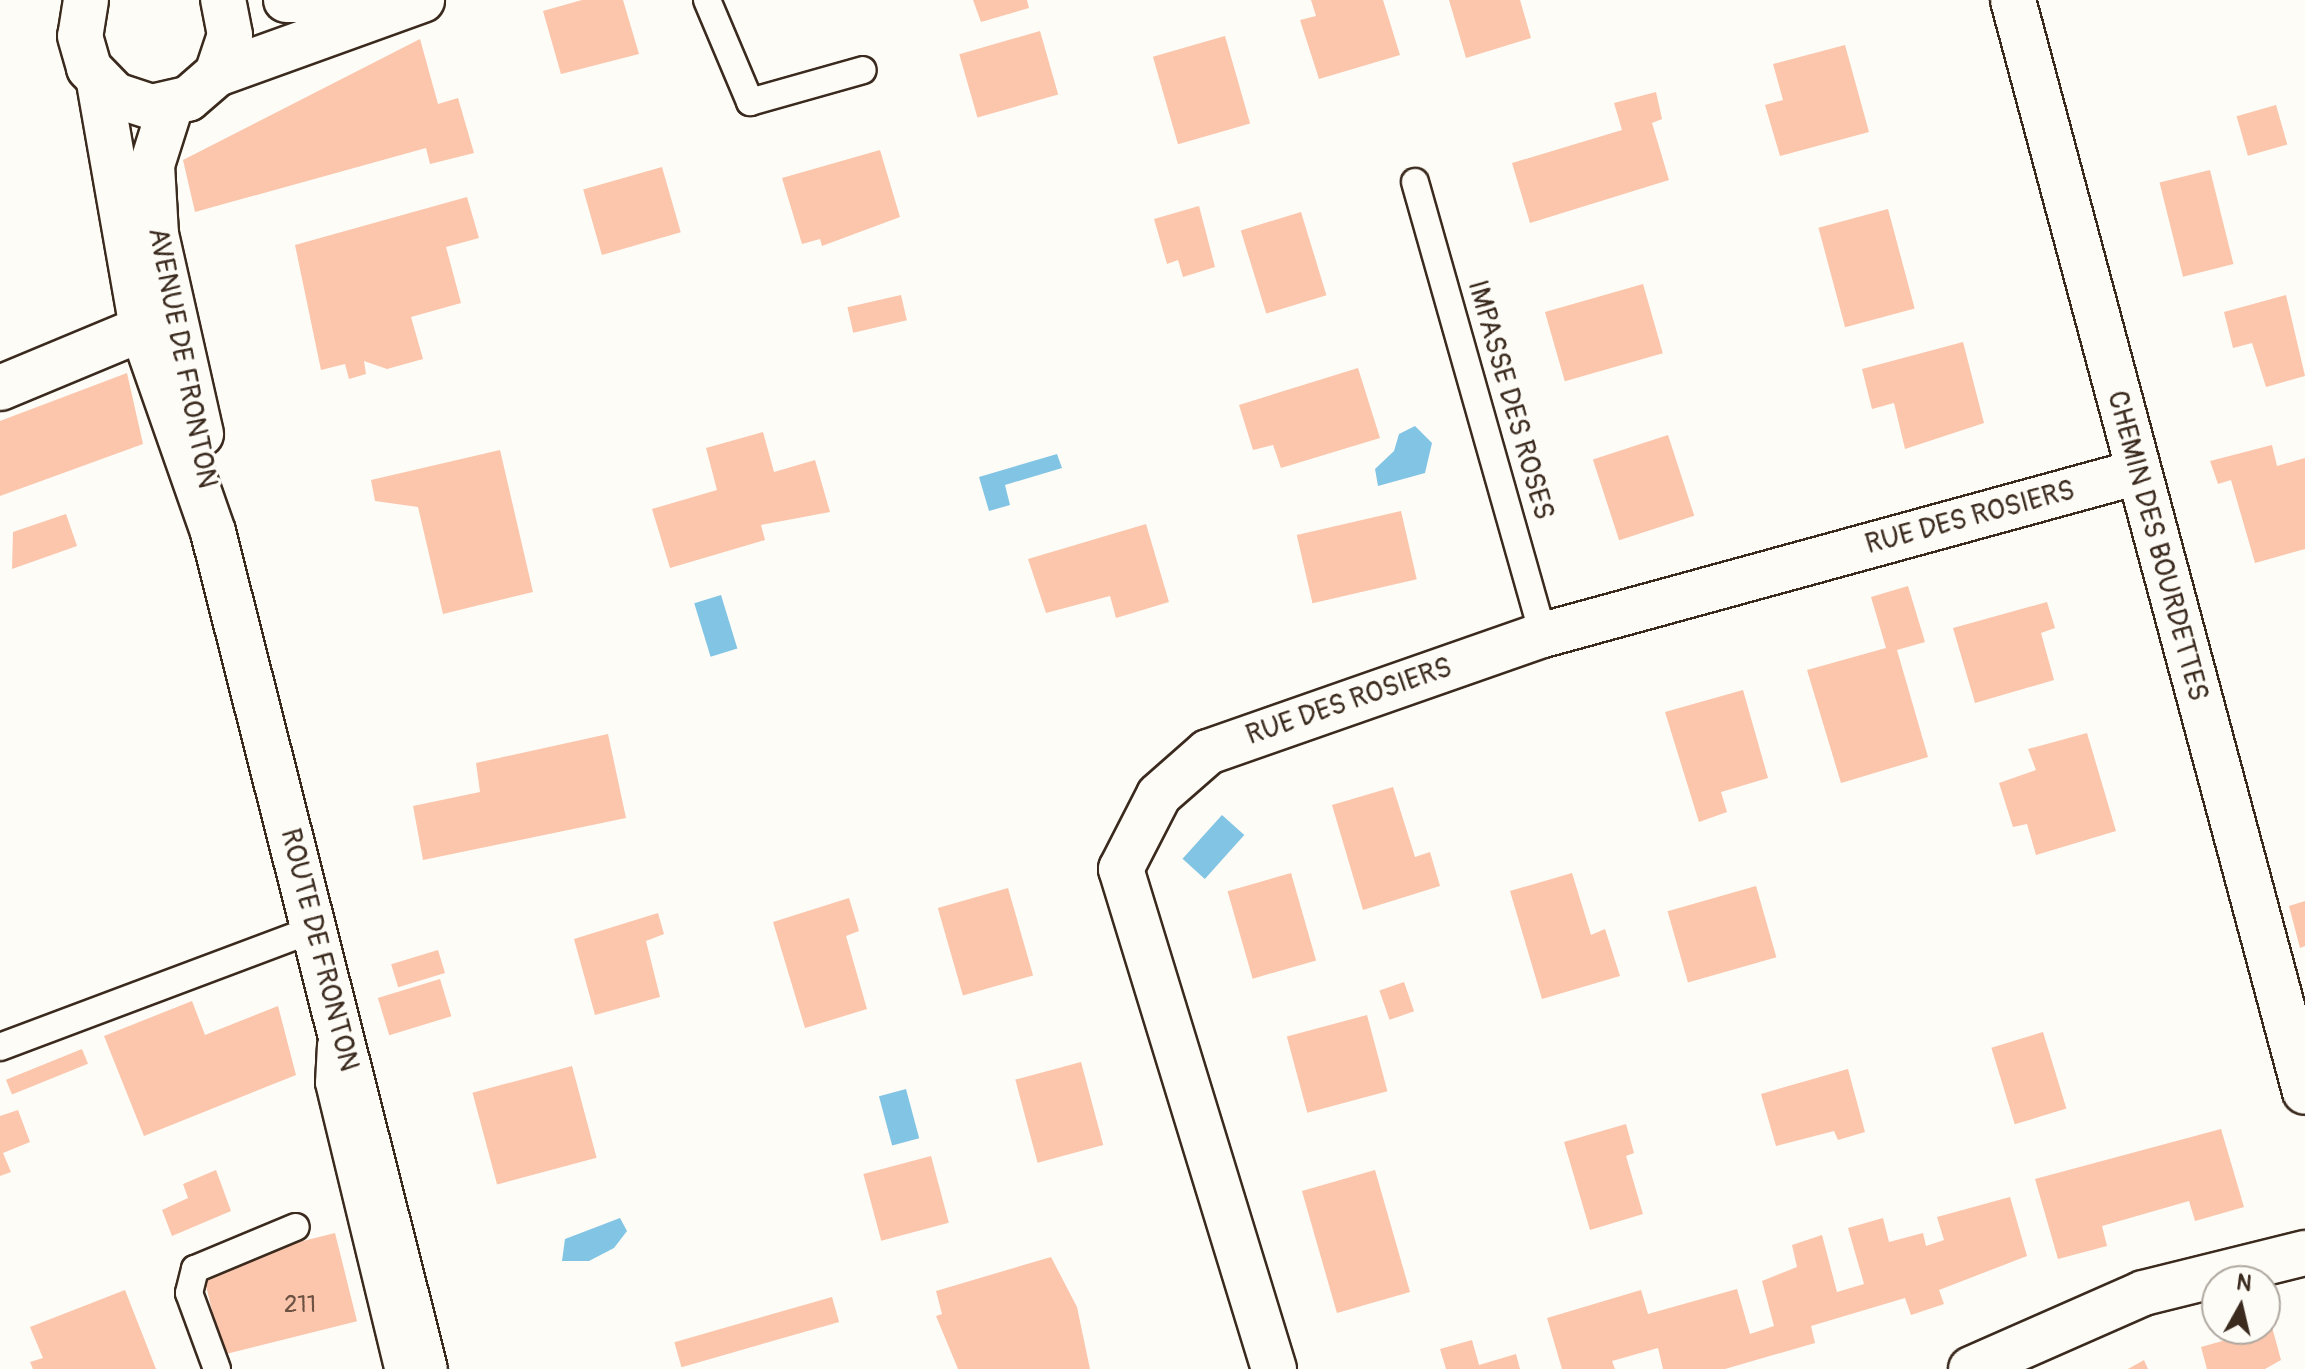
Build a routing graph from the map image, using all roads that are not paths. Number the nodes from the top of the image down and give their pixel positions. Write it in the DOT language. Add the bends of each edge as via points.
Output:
graph roads {
  1 [pos="86,0"];
  2 [pos="223,0"];
  3 [pos="286,0"];
  4 [pos="395,0"];
  5 [pos="422,0"];
  6 [pos="707,0"];
  7 [pos="2013,0"];
  8 [pos="863,70"];
  9 [pos="217,74"];
  10 [pos="99,82"];
  11 [pos="171,105"];
  12 [pos="1415,182"];
  13 [pos="142,329"];
  14 [pos="0,388"];
  15 [pos="2138,472"];
  16 [pos="213,532"];
  17 [pos="1543,635"];
  18 [pos="314,929"];
  19 [pos="333,1005"];
  20 [pos="0,1047"];
  21 [pos="2299,1048"];
  22 [pos="2305,1092"];
  23 [pos="296,1227"];
  24 [pos="2305,1253"];
  25 [pos="217,1369"];
  26 [pos="398,1369"];
  27 [pos="425,1369"];
  28 [pos="1274,1369"];
  29 [pos="1971,1369"];
  1 -- 10 [label="street, AVENUE DE FRONTON" via="80,36"];
  2 -- 9 [label="street" via="230,35"];
  3 -- 4 [label="street"];
  5 -- 9 [label="street"];
  6 -- 8 [label="lane" via="750,102"];
  7 -- 15 [label="street, CHEMIN DES BOURDETTES"];
  9 -- 11 [label="street"];
  10 -- 11 [label="street" via="133,103"];
  10 -- 13 [label="street, AVENUE DE FRONTON"];
  11 -- 16 [label="street, AVENUE DE FRONTON" via="152,165 156,234 200,422"];
  12 -- 17 [label="lane, IMPASSE DES ROSES"];
  13 -- 14 [label="street"];
  13 -- 16 [label="street, AVENUE DE FRONTON"];
  15 -- 17 [label="street, RUE DES ROSIERS"];
  15 -- 21 [label="street, CHEMIN DES BOURDETTES"];
  16 -- 18 [label="street, ROUTE DE FRONTON"];
  17 -- 28 [label="street, RUE DES ROSIERS" via="1208,752 1159,795 1121,869"];
  18 -- 19 [label="street, ROUTE DE FRONTON"];
  18 -- 20 [label="lane"];
  19 -- 26 [label="lane" via="329,1083"];
  19 -- 27 [label="street, ROUTE DE FRONTON"];
  21 -- 22 [label="street, CHEMIN DES BOURDETTES"];
  23 -- 25 [label="lane" via="195,1269 189,1293"];
  24 -- 29 [label="street" via="2143,1293"];
}
